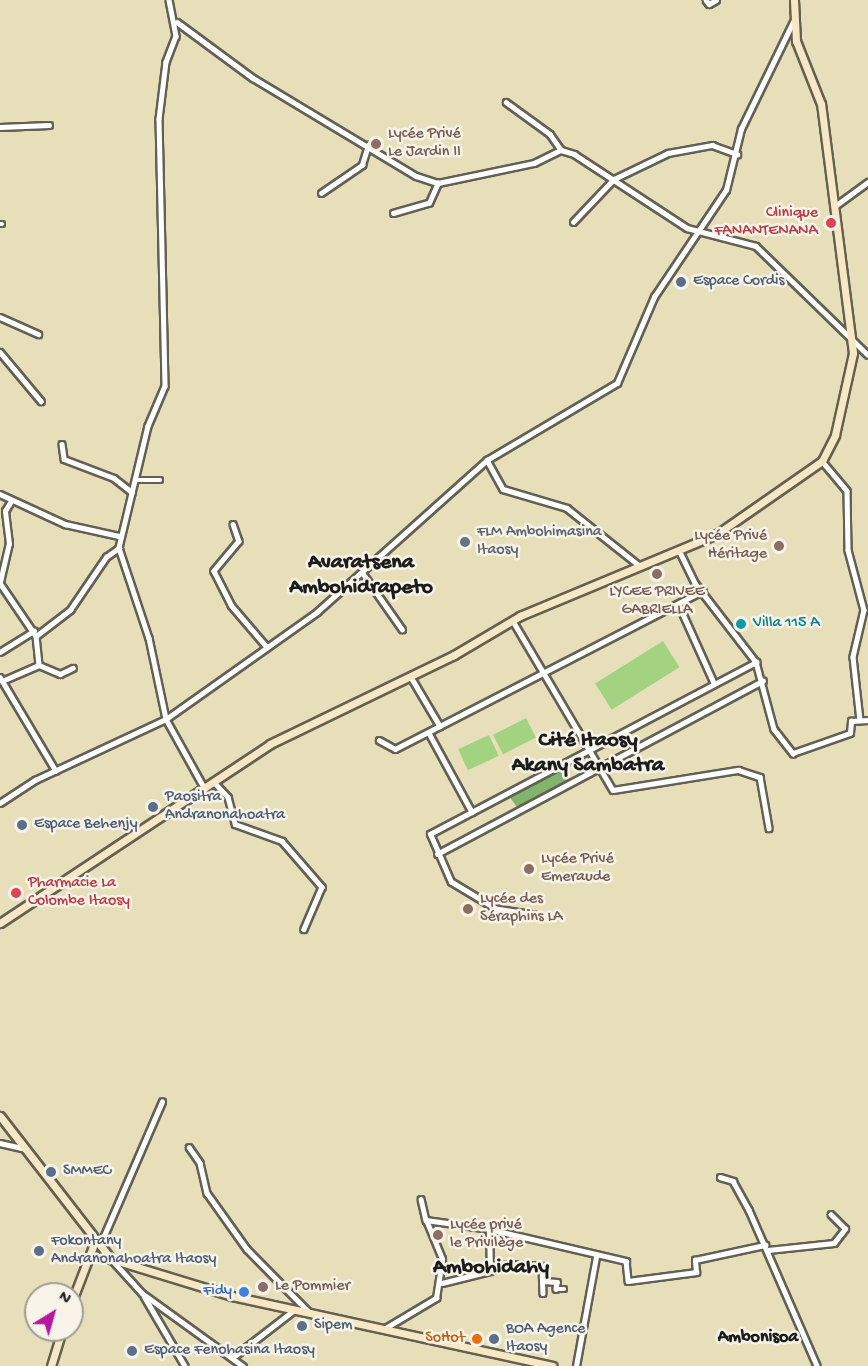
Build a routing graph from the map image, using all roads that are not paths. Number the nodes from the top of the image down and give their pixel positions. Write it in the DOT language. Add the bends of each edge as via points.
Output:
graph roads {
  1 [pos="169,0"];
  2 [pos="706,0"];
  3 [pos="716,0"];
  4 [pos="794,0"];
  5 [pos="177,22"];
  6 [pos="793,22"];
  7 [pos="506,102"];
  8 [pos="49,125"];
  9 [pos="0,127"];
  10 [pos="368,145"];
  11 [pos="561,150"];
  12 [pos="737,154"];
  13 [pos="614,179"];
  14 [pos="868,182"];
  15 [pos="438,183"];
  16 [pos="321,193"];
  17 [pos="835,206"];
  18 [pos="393,213"];
  19 [pos="573,222"];
  20 [pos="700,233"];
  21 [pos="0,317"];
  22 [pos="38,334"];
  23 [pos="851,336"];
  24 [pos="0,352"];
  25 [pos="868,355"];
  26 [pos="41,401"];
  27 [pos="62,444"];
  28 [pos="487,460"];
  29 [pos="822,461"];
  30 [pos="135,480"];
  31 [pos="160,480"];
  32 [pos="132,492"];
  33 [pos="0,494"];
  34 [pos="11,501"];
  35 [pos="233,524"];
  36 [pos="119,536"];
  37 [pos="119,548"];
  38 [pos="680,552"];
  39 [pos="640,567"];
  40 [pos="362,572"];
  41 [pos="0,583"];
  42 [pos="703,591"];
  43 [pos="679,605"];
  44 [pos="513,621"];
  45 [pos="402,629"];
  46 [pos="35,633"];
  47 [pos="267,647"];
  48 [pos="0,652"];
  49 [pos="756,662"];
  50 [pos="39,665"];
  51 [pos="73,668"];
  52 [pos="544,668"];
  53 [pos="411,677"];
  54 [pos="763,681"];
  55 [pos="2,683"];
  56 [pos="714,683"];
  57 [pos="166,719"];
  58 [pos="860,720"];
  59 [pos="868,720"];
  60 [pos="440,726"];
  61 [pos="429,733"];
  62 [pos="380,740"];
  63 [pos="589,752"];
  64 [pos="600,769"];
  65 [pos="56,771"];
  66 [pos="214,782"];
  67 [pos="205,789"];
  68 [pos="0,803"];
  69 [pos="472,812"];
  70 [pos="769,828"];
  71 [pos="437,854"];
  72 [pos="534,915"];
  73 [pos="0,923"];
  74 [pos="304,929"];
  75 [pos="162,1102"];
  76 [pos="0,1116"];
  77 [pos="0,1143"];
  78 [pos="189,1147"];
  79 [pos="22,1148"];
  80 [pos="720,1177"];
  81 [pos="422,1198"];
  82 [pos="831,1215"];
  83 [pos="426,1220"];
  84 [pos="489,1229"];
  85 [pos="97,1244"];
  86 [pos="766,1248"];
  87 [pos="597,1257"];
  88 [pos="111,1259"];
  89 [pos="490,1271"];
  90 [pos="543,1281"];
  91 [pos="80,1282"];
  92 [pos="442,1282"];
  93 [pos="564,1289"];
  94 [pos="142,1293"];
  95 [pos="543,1293"];
  96 [pos="294,1310"];
  97 [pos="309,1312"];
  98 [pos="382,1330"];
  99 [pos="58,1342"];
  100 [pos="232,1358"];
  101 [pos="542,1365"];
  102 [pos="51,1366"];
  103 [pos="185,1366"];
  104 [pos="243,1366"];
  105 [pos="552,1366"];
  106 [pos="576,1366"];
  107 [pos="817,1366"];
  1 -- 5 [label="street"];
  2 -- 3 [label="street" via="709,4"];
  4 -- 6 [label="street"];
  5 -- 10 [label="street" via="253,78"];
  5 -- 30 [label="street" via="159,119 165,386 148,426"];
  6 -- 12 [label="street" via="741,129"];
  6 -- 17 [label="street" via="821,104"];
  7 -- 11 [label="street" via="550,134"];
  8 -- 9 [label="street"];
  10 -- 15 [label="street"];
  10 -- 16 [label="street" via="362,165"];
  11 -- 13 [label="street"];
  11 -- 15 [label="street" via="534,164"];
  12 -- 13 [label="street" via="712,146 668,153"];
  12 -- 20 [label="street" via="726,190"];
  13 -- 19 [label="street"];
  13 -- 20 [label="street"];
  14 -- 17 [label="street"];
  15 -- 18 [label="street" via="429,203"];
  17 -- 23 [label="street"];
  20 -- 23 [label="street" via="740,238 765,252"];
  20 -- 28 [label="street" via="654,297 617,383"];
  21 -- 22 [label="street"];
  23 -- 25 [label="street"];
  23 -- 29 [label="street" via="849,384"];
  24 -- 26 [label="street"];
  27 -- 32 [label="street" via="64,459 114,478"];
  28 -- 39 [label="street" via="493,480 503,489 567,508"];
  28 -- 40 [label="street"];
  29 -- 38 [label="street" via="717,534"];
  29 -- 58 [label="street" via="847,491 848,550 864,610 853,657"];
  30 -- 31 [label="street"];
  30 -- 32 [label="street"];
  32 -- 36 [label="street"];
  33 -- 34 [label="street"];
  34 -- 36 [label="street" via="65,524"];
  34 -- 41 [label="street" via="5,511 9,544"];
  35 -- 47 [label="street" via="239,541 214,571 231,605"];
  36 -- 37 [label="street"];
  37 -- 46 [label="street" via="70,610"];
  37 -- 57 [label="street" via="149,638"];
  38 -- 39 [label="street"];
  38 -- 42 [label="street"];
  39 -- 44 [label="street"];
  40 -- 45 [label="street"];
  40 -- 47 [label="street"];
  41 -- 46 [label="street"];
  42 -- 43 [label="street"];
  42 -- 49 [label="street"];
  43 -- 52 [label="street"];
  43 -- 56 [label="street"];
  44 -- 52 [label="street"];
  44 -- 53 [label="street"];
  46 -- 48 [label="street"];
  46 -- 50 [label="street"];
  47 -- 57 [label="street"];
  49 -- 54 [label="street"];
  49 -- 56 [label="street"];
  50 -- 51 [label="street" via="60,674"];
  50 -- 55 [label="street"];
  52 -- 60 [label="street"];
  52 -- 63 [label="street"];
  53 -- 60 [label="street"];
  53 -- 66 [label="street" via="313,719"];
  54 -- 58 [label="street" via="774,729 793,753 850,734 851,722"];
  54 -- 64 [label="street"];
  55 -- 65 [label="street"];
  56 -- 63 [label="street"];
  57 -- 65 [label="street"];
  57 -- 67 [label="street"];
  58 -- 59 [label="street"];
  60 -- 61 [label="street"];
  61 -- 62 [label="street" via="395,749"];
  61 -- 69 [label="street"];
  63 -- 64 [label="street"];
  63 -- 69 [label="street"];
  64 -- 70 [label="street" via="605,783 619,792 738,770 750,773 760,777 766,790"];
  64 -- 71 [label="street"];
  65 -- 68 [label="street"];
  66 -- 67 [label="street"];
  66 -- 74 [label="street" via="228,796 235,824 282,841 322,887"];
  67 -- 73 [label="street"];
  69 -- 71 [label="street" via="430,834"];
  71 -- 72 [label="street" via="452,882 466,893 496,909"];
  75 -- 85 [label="street"];
  76 -- 79 [label="street"];
  77 -- 79 [label="street"];
  78 -- 97 [label="street" via="200,1163 207,1193 247,1249"];
  79 -- 85 [label="street"];
  80 -- 86 [label="street" via="733,1181"];
  81 -- 83 [label="street"];
  82 -- 86 [label="street" via="844,1229 834,1243"];
  83 -- 84 [label="street"];
  83 -- 92 [label="street" via="442,1259"];
  84 -- 87 [label="street"];
  84 -- 89 [label="street"];
  85 -- 88 [label="street"];
  85 -- 91 [label="street"];
  86 -- 87 [label="street" via="695,1260 696,1272 628,1281 626,1261"];
  86 -- 107 [label="street"];
  87 -- 106 [label="street"];
  88 -- 94 [label="street"];
  88 -- 96 [label="street"];
  89 -- 90 [label="street" via="507,1264 543,1266"];
  89 -- 92 [label="street"];
  90 -- 93 [label="street" via="557,1282 556,1289"];
  90 -- 95 [label="street"];
  92 -- 98 [label="street" via="431,1305"];
  94 -- 100 [label="street"];
  94 -- 103 [label="street"];
  96 -- 97 [label="street"];
  96 -- 100 [label="street"];
  97 -- 98 [label="street"];
  98 -- 101 [label="street"];
  99 -- 102 [label="street"];
  100 -- 104 [label="street"];
  101 -- 105 [label="street"];
}
